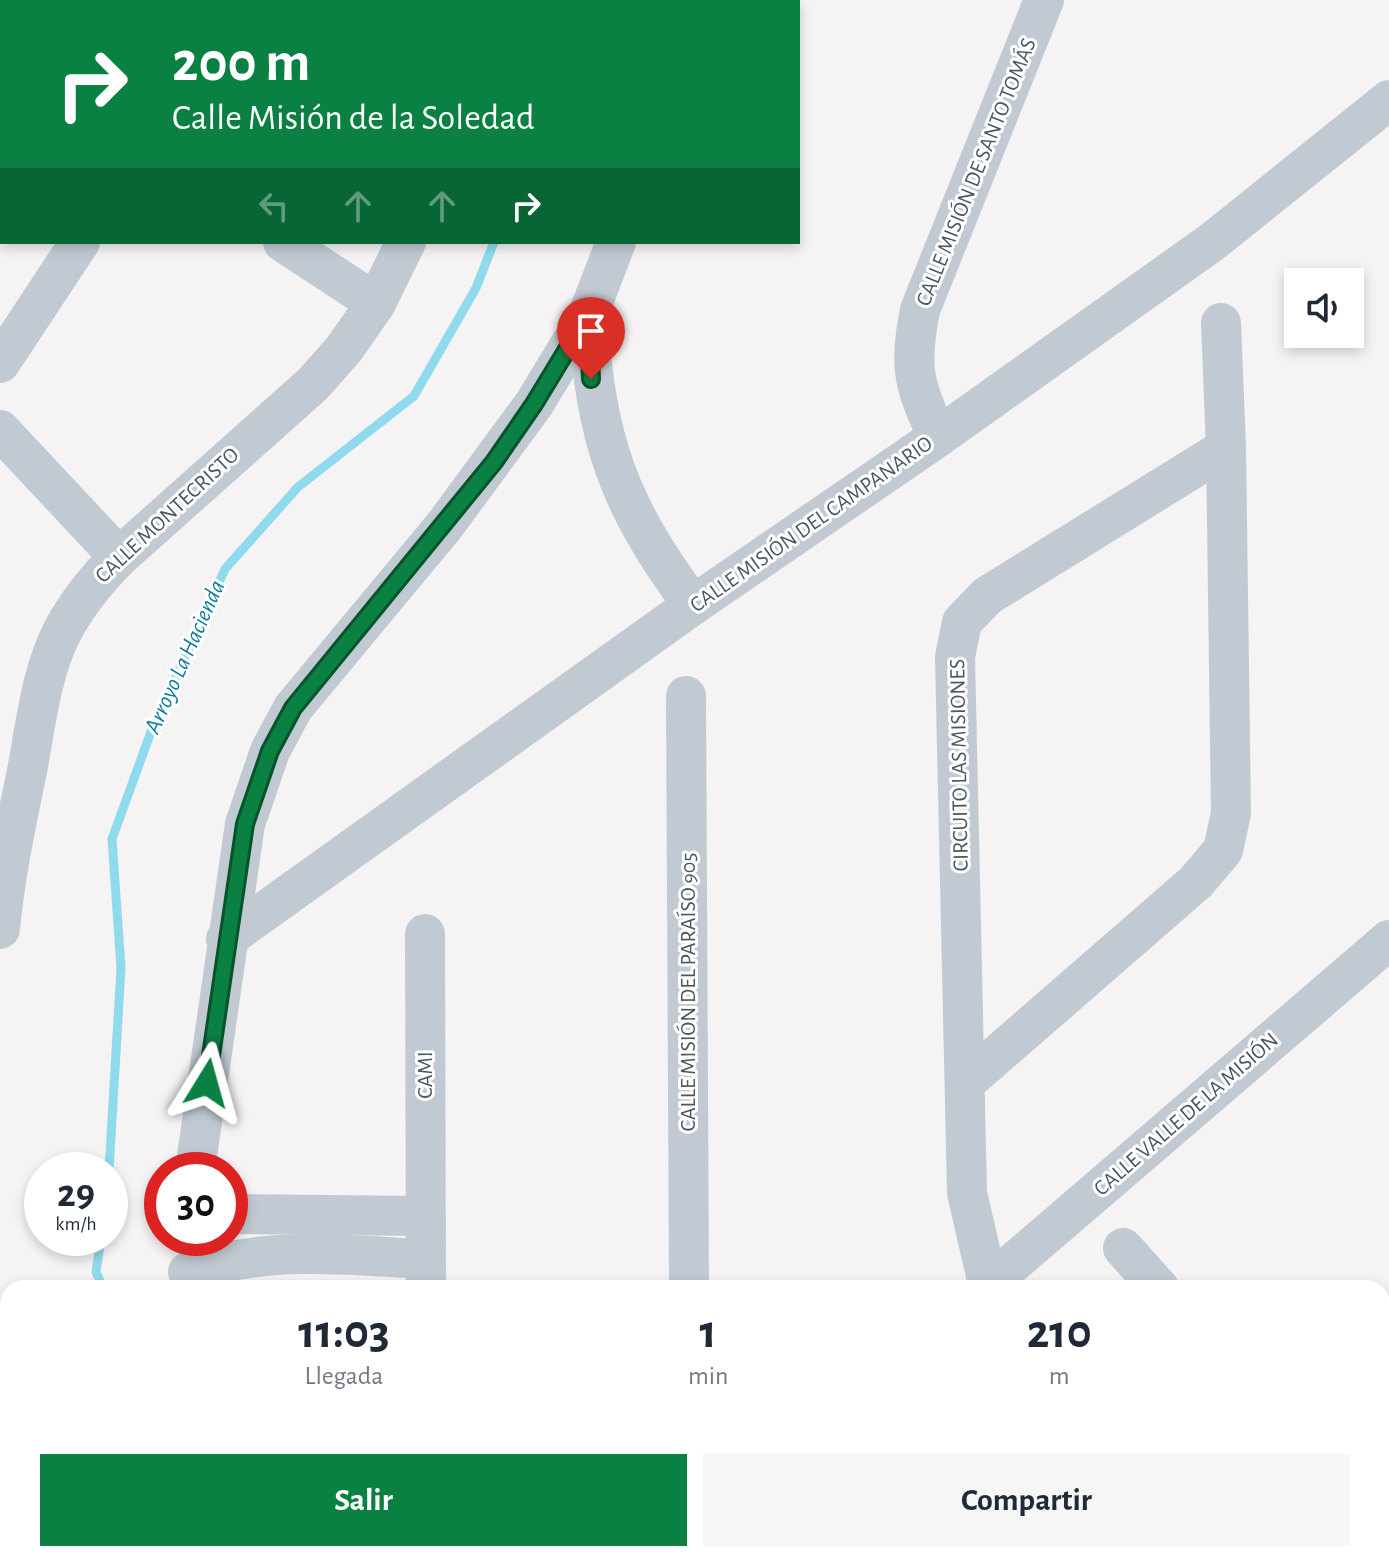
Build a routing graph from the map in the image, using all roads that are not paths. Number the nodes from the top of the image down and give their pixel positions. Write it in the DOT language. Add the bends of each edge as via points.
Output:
graph roads {
  1 [pos="1044,0"];
  2 [pos="1389,100"];
  3 [pos="79,244"];
  4 [pos="286,244"];
  5 [pos="405,244"];
  6 [pos="615,244"];
  7 [pos="376,303"];
  8 [pos="588,315"];
  9 [pos="1221,323"];
  10 [pos="0,363"];
  11 [pos="0,430"];
  12 [pos="938,437"];
  13 [pos="1226,448"];
  14 [pos="119,557"];
  15 [pos="693,605"];
  16 [pos="686,696"];
  17 [pos="1,903"];
  18 [pos="425,934"];
  19 [pos="226,939"];
  20 [pos="1389,940"];
  21 [pos="966,1082"];
  22 [pos="197,1152"];
  23 [pos="248,1214"];
  24 [pos="425,1216"];
  25 [pos="1123,1248"];
  26 [pos="188,1266"];
  27 [pos="426,1273"];
  28 [pos="689,1280"];
  29 [pos="978,1280"];
  30 [pos="987,1280"];
  31 [pos="1152,1280"];
  1 -- 12 [label="street, CALLE MISIÓN DE SANTO TOMÁS" via="920,310 913,347 917,392"];
  2 -- 12 [label="street, CALLE MISIÓN DEL CAMPANARIO" via="1212,242"];
  3 -- 10 [label="street"];
  4 -- 7 [label="street"];
  5 -- 7 [label="street, CALLE MONTECRISTO"];
  6 -- 8 [label="street"];
  7 -- 14 [label="street, CALLE MONTECRISTO" via="313,384"];
  8 -- 15 [label="street" via="591,379 604,440 625,499 656,555"];
  8 -- 19 [label="street" via="494,462 293,708 270,751 245,824"];
  9 -- 13 [label="street"];
  11 -- 14 [label="street"];
  12 -- 15 [label="street, CALLE MISIÓN DEL CAMPANARIO"];
  13 -- 21 [label="street" via="1231,813 1223,850 1196,882"];
  13 -- 21 [label="street, CIRCUITO LAS MISIONES" via="987,596 962,622 955,657"];
  14 -- 17 [label="street, CALLE MONTECRISTO" via="89,587 62,632 46,678"];
  15 -- 19 [label="street, CALLE MISIÓN DEL CAMPANARIO"];
  16 -- 28 [label="street, CALLE MISIÓN DEL PARAÍSO 905"];
  18 -- 24 [label="street, CAMI"];
  19 -- 22 [label="street"];
  20 -- 30 [label="street, CALLE VALLE DE LA MISIÓN"];
  21 -- 29 [label="street, CIRCUITO LAS MISIONES" via="967,1193"];
  23 -- 24 [label="street"];
  24 -- 27 [label="street, CAMI"];
  25 -- 31 [label="street"];
  26 -- 27 [label="street, CAMI" via="287,1252"];
}
